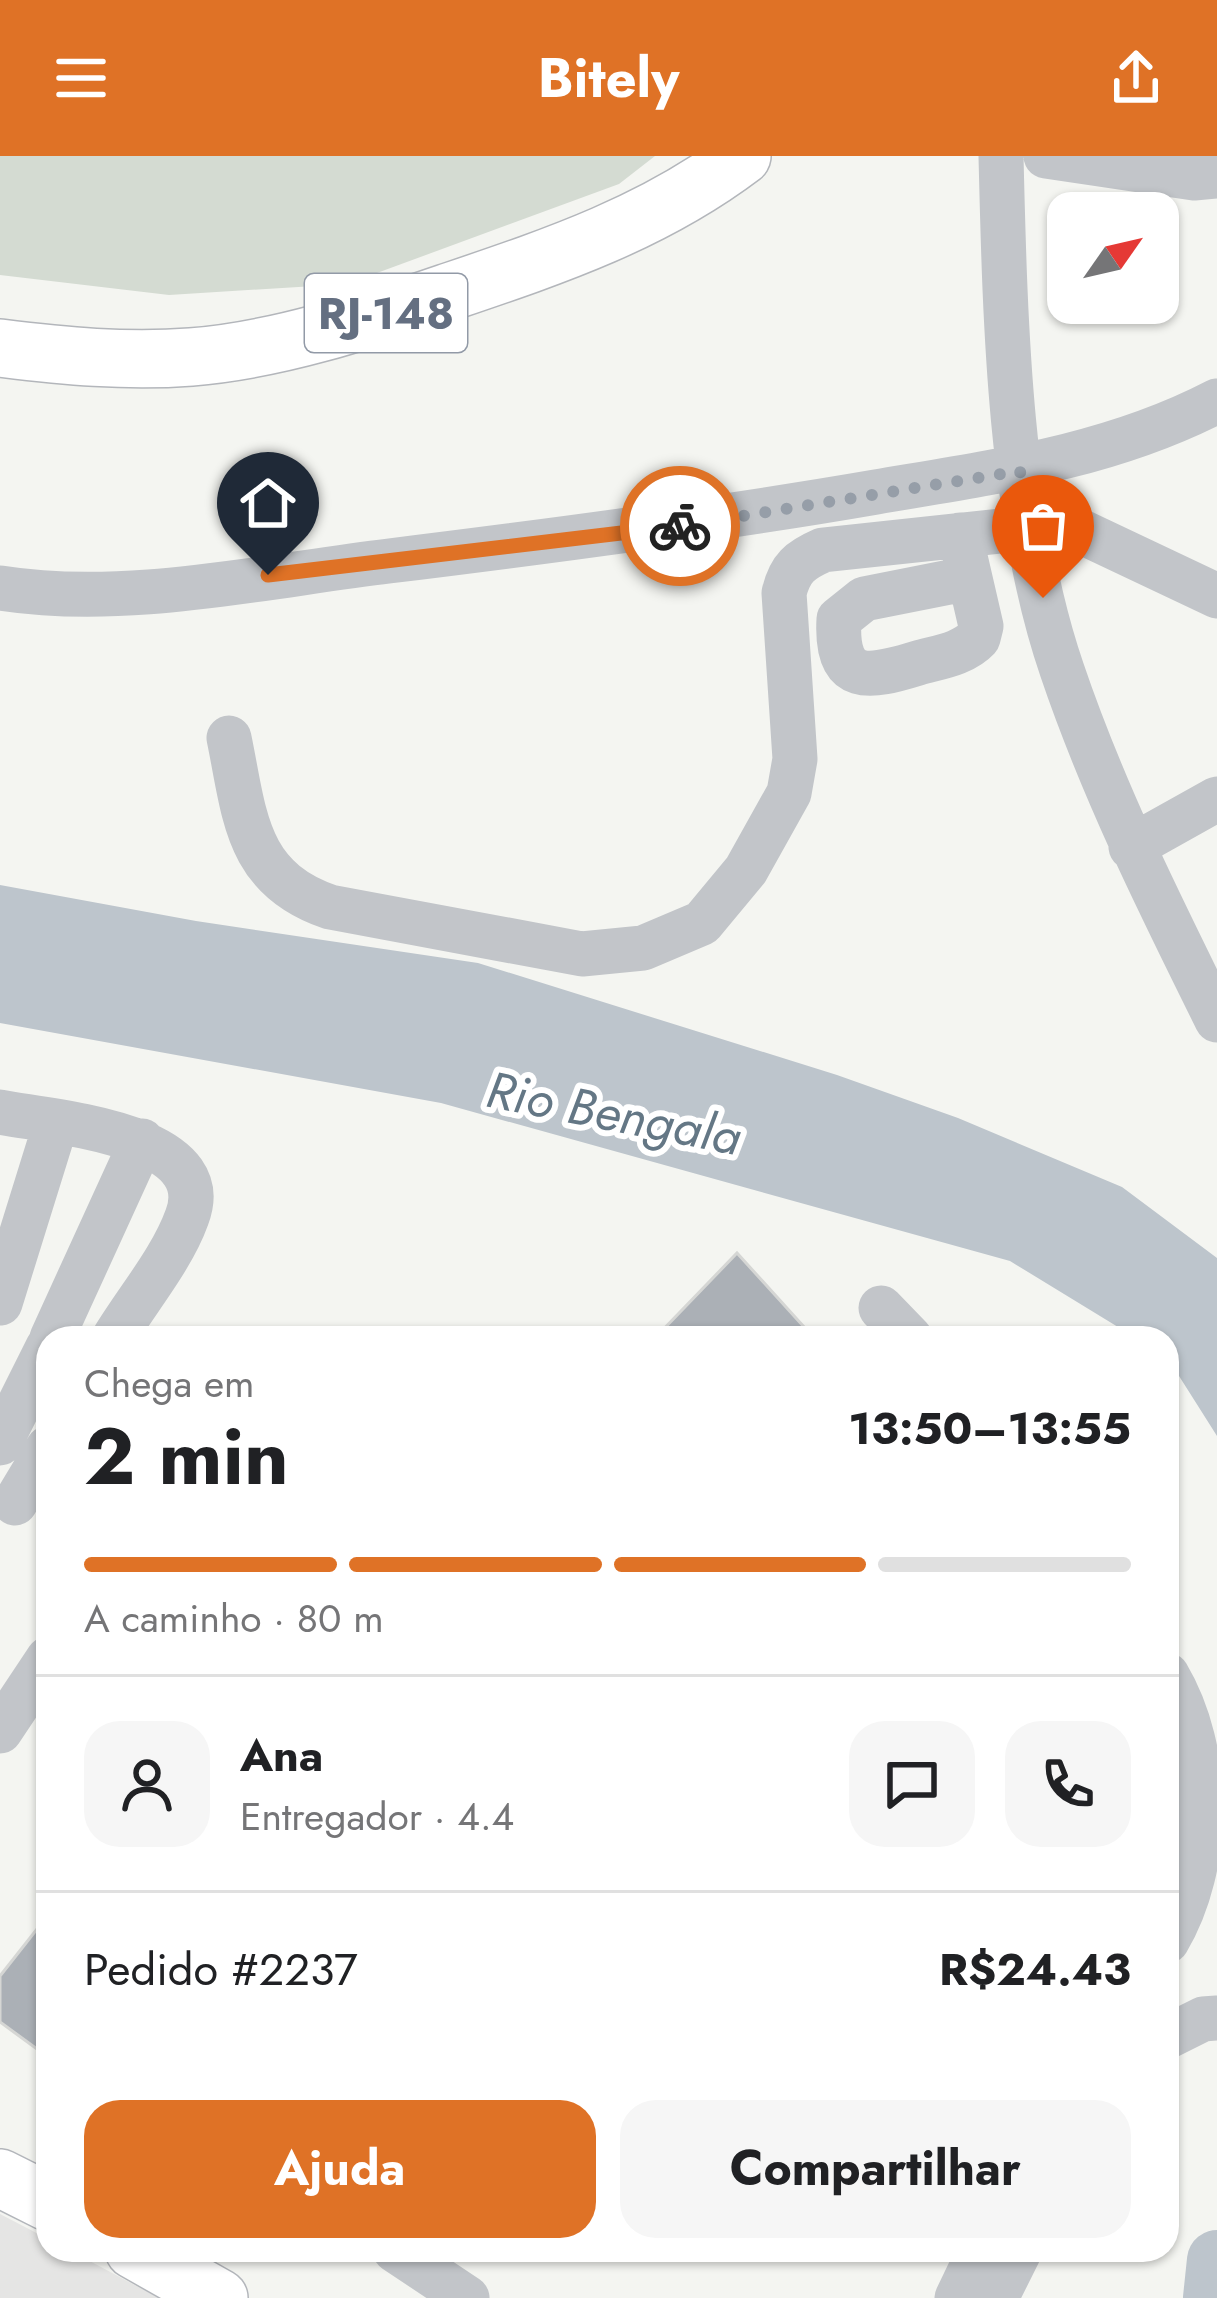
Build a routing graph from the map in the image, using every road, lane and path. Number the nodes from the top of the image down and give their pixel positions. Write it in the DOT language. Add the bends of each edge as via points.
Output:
graph roads {
  1 [pos="742,156"];
  2 [pos="1001,156"];
  3 [pos="1046,156"];
  4 [pos="1217,176"];
  5 [pos="0,348"];
  6 [pos="1217,401"];
  7 [pos="1025,501"];
  8 [pos="0,588"];
  9 [pos="1217,596"];
  10 [pos="229,738"];
  11 [pos="1217,799"];
  12 [pos="1131,847"];
  13 [pos="1217,1019"];
  14 [pos="0,1112"];
  15 [pos="56,1124"];
  16 [pos="142,1141"];
  17 [pos="0,1304"];
  18 [pos="57,1326"];
  19 [pos="121,1326"];
  20 [pos="36,1371"];
  21 [pos="0,1443"];
  22 [pos="36,1474"];
  23 [pos="21,1506"];
  24 [pos="36,1677"];
  25 [pos="1179,1700"];
  26 [pos="0,1731"];
  27 [pos="1179,1921"];
  28 [pos="1217,2018"];
  29 [pos="1179,2031"];
  30 [pos="155,2262"];
  31 [pos="413,2262"];
  32 [pos="974,2262"];
  33 [pos="1014,2262"];
  34 [pos="219,2298"];
  35 [pos="467,2298"];
  36 [pos="957,2298"];
  37 [pos="996,2298"];
  1 -- 5 [label="main road, RJ-148" via="598,242 265,346 86,359"];
  2 -- 7 [label="street"];
  3 -- 4 [label="street"];
  6 -- 7 [label="street" via="1102,448"];
  7 -- 8 [label="street" via="682,525 177,586 43,595"];
  7 -- 9 [label="street"];
  7 -- 10 [label="street" via="965,557 824,550 788,574 795,759 789,793 746,870 703,922 643,948 582,953 296,896 249,836"];
  7 -- 12 [label="street" via="1061,667"];
  11 -- 12 [label="street"];
  12 -- 13 [label="street"];
  14 -- 15 [label="street"];
  15 -- 16 [label="street"];
  15 -- 17 [label="street"];
  16 -- 18 [label="street"];
  16 -- 19 [label="street" via="172,1156 189,1185 188,1215"];
  20 -- 21 [label="street"];
  22 -- 23 [label="street"];
  24 -- 26 [label="street"];
  25 -- 27 [label="street" via="1193,1730 1199,1801 1195,1870"];
  28 -- 29 [label="street"];
  30 -- 34 [label="main road"];
  31 -- 35 [label="street"];
  32 -- 36 [label="street"];
  33 -- 37 [label="street"];
}
